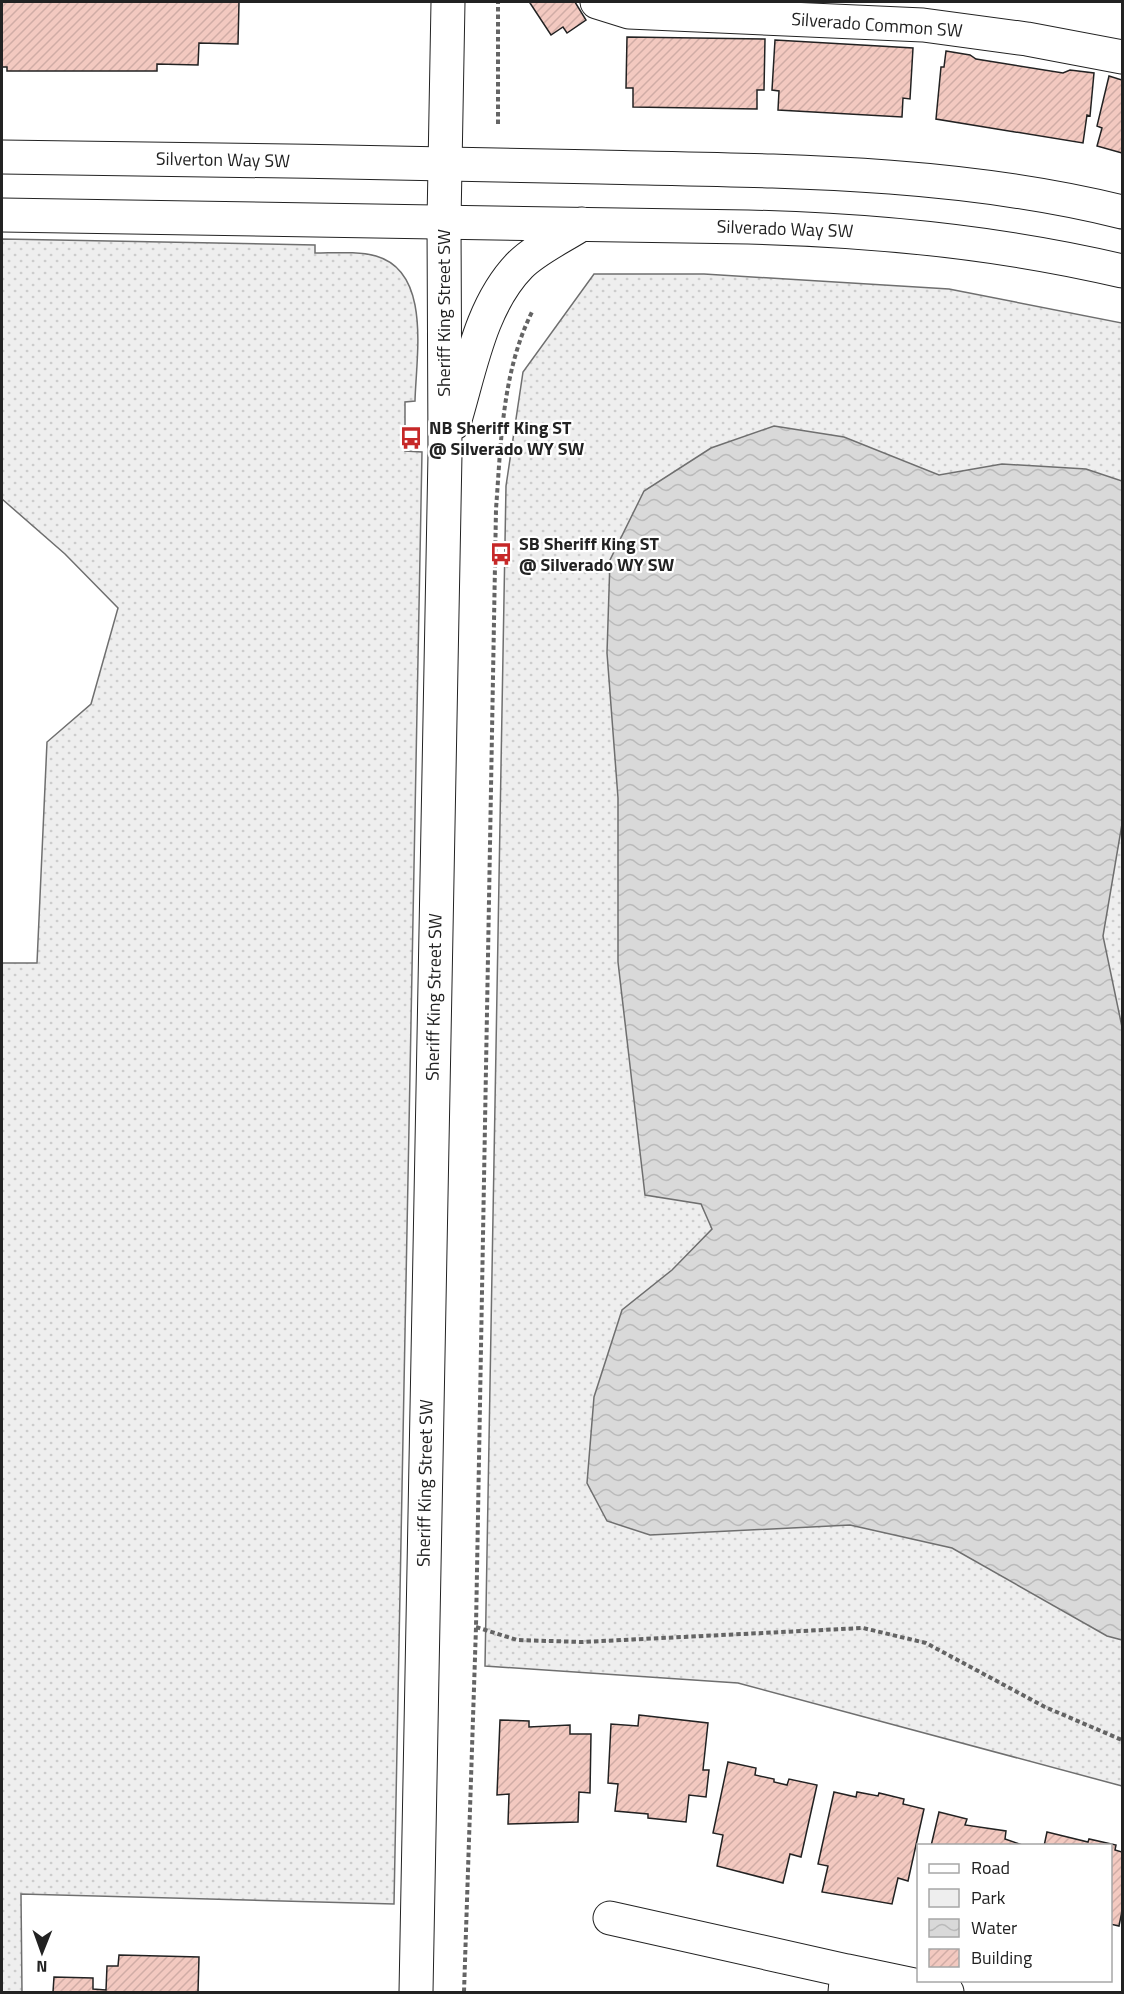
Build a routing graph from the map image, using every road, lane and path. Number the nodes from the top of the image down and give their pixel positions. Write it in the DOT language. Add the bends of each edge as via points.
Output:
graph roads {
  1 [pos="448,2"];
  2 [pos="498,2"];
  3 [pos="597,2"];
  4 [pos="1122,57"];
  5 [pos="498,124"];
  6 [pos="2,157"];
  7 [pos="444,164"];
  8 [pos="1122,212"];
  9 [pos="2,215"];
  10 [pos="444,221"];
  11 [pos="582,225"];
  12 [pos="1122,271"];
  13 [pos="532,311"];
  14 [pos="445,454"];
  15 [pos="476,1627"];
  16 [pos="1122,1740"];
  17 [pos="610,1918"];
  18 [pos="846,1982"];
  19 [pos="416,1992"];
  20 [pos="464,1992"];
  21 [pos="947,1992"];
  1 -- 7 [label="street, Sheriff King Street SW"];
  2 -- 5 [label="path"];
  3 -- 4 [label="street, Silverado Common SW" via="629,12 923,25"];
  6 -- 7 [label="street, Silverton Way SW"];
  7 -- 8 [label="street" via="874,174 997,188"];
  7 -- 10 [label="street, Sheriff King Street SW"];
  9 -- 10 [label="street"];
  10 -- 11 [label="street, Silverado Way SW"];
  10 -- 14 [label="street, Sheriff King Street SW"];
  11 -- 12 [label="street, Silverado Way SW" via="867,231 1067,258"];
  11 -- 14 [label="street" via="521,264 505,284 488,315"];
  13 -- 15 [label="path" via="522,332 504,410 496,509"];
  14 -- 19 [label="street, Sheriff King Street SW"];
  15 -- 16 [label="path" via="517,1640 582,1642 862,1628 926,1643 1045,1707"];
  15 -- 20 [label="path"];
  17 -- 18 [label="street"];
  18 -- 21 [label="street"];
}
